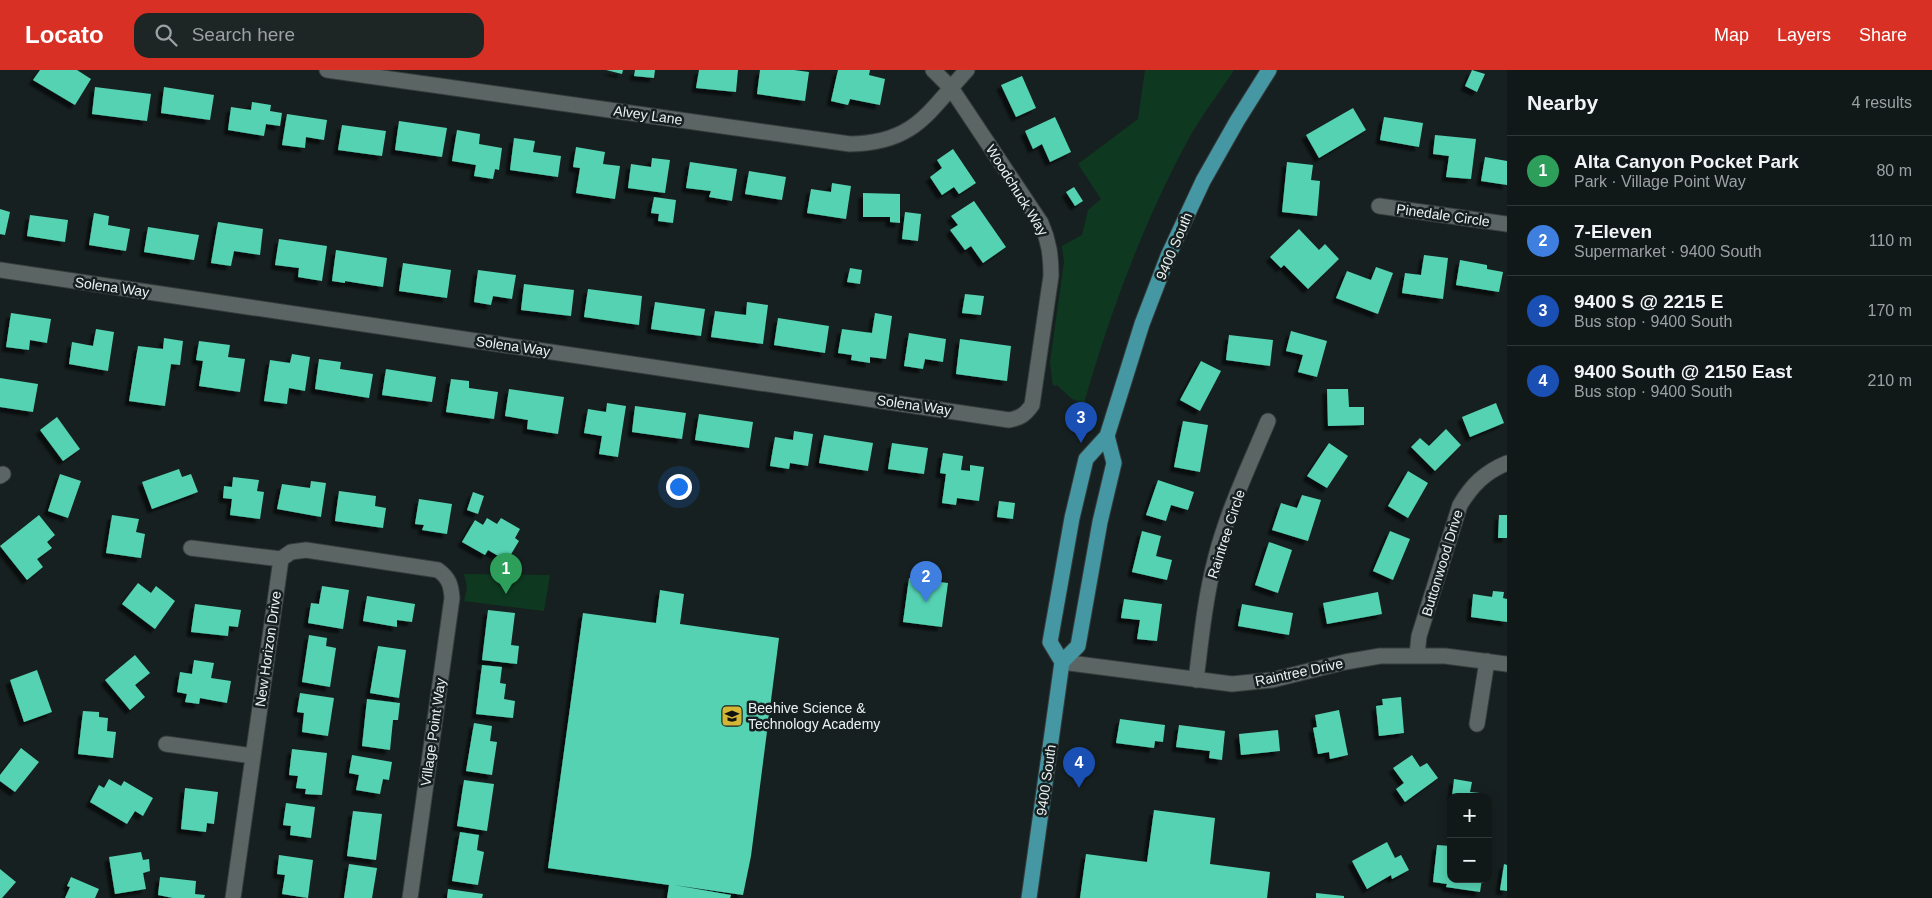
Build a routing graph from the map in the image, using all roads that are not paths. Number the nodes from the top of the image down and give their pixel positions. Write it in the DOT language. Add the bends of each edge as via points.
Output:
graph roads {
  1 [pos="327,70"];
  2 [pos="933,70"];
  3 [pos="967,70"];
  4 [pos="1269,70"];
  5 [pos="951,88"];
  6 [pos="1379,206"];
  7 [pos="1507,224"];
  8 [pos="0,270"];
  9 [pos="1025,414"];
  10 [pos="1268,421"];
  11 [pos="1107,436"];
  12 [pos="1507,463"];
  13 [pos="191,548"];
  14 [pos="281,559"];
  15 [pos="1416,655"];
  16 [pos="1486,661"];
  17 [pos="1062,662"];
  18 [pos="1507,664"];
  19 [pos="1196,680"];
  20 [pos="1477,724"];
  21 [pos="166,744"];
  22 [pos="253,756"];
  23 [pos="233,898"];
  24 [pos="410,898"];
  25 [pos="1029,898"];
  1 -- 5 [label="street, Alvey Lane" via="850,144 888,140 906,132 937,106"];
  2 -- 5 [label="street, Woodchuck Way"];
  3 -- 5 [label="street, Alvey Lane"];
  4 -- 11 [label="main road, 9400 South" via="1202,180 1168,256 1139,332"];
  5 -- 9 [label="street, Woodchuck Way" via="1041,223 1048,241 1051,276 1032,406"];
  6 -- 7 [label="street, Pinedale Circle"];
  8 -- 9 [label="street, Solena Way" via="1009,420"];
  10 -- 19 [label="street, Raintree Circle" via="1226,523 1215,559"];
  11 -- 17 [label="main road" via="1114,463 1078,646"];
  11 -- 17 [label="main road, 9400 South" via="1086,459 1072,518 1050,642"];
  12 -- 15 [label="street, Buttonwood Drive" via="1482,476 1460,505"];
  13 -- 14 [label="street"];
  14 -- 22 [label="street, New Horizon Drive"];
  14 -- 24 [label="street, Village Point Way" via="291,552 306,550 438,570 447,576 451,586 452,598"];
  15 -- 16 [label="street, Raintree Drive"];
  15 -- 19 [label="street, Raintree Drive" via="1380,656 1272,680 1232,684"];
  16 -- 18 [label="street, Raintree Drive"];
  16 -- 20 [label="street"];
  17 -- 19 [label="street, Raintree Drive"];
  17 -- 25 [label="main road, 9400 South"];
  21 -- 22 [label="street"];
  22 -- 23 [label="street, New Horizon Drive"];
}
